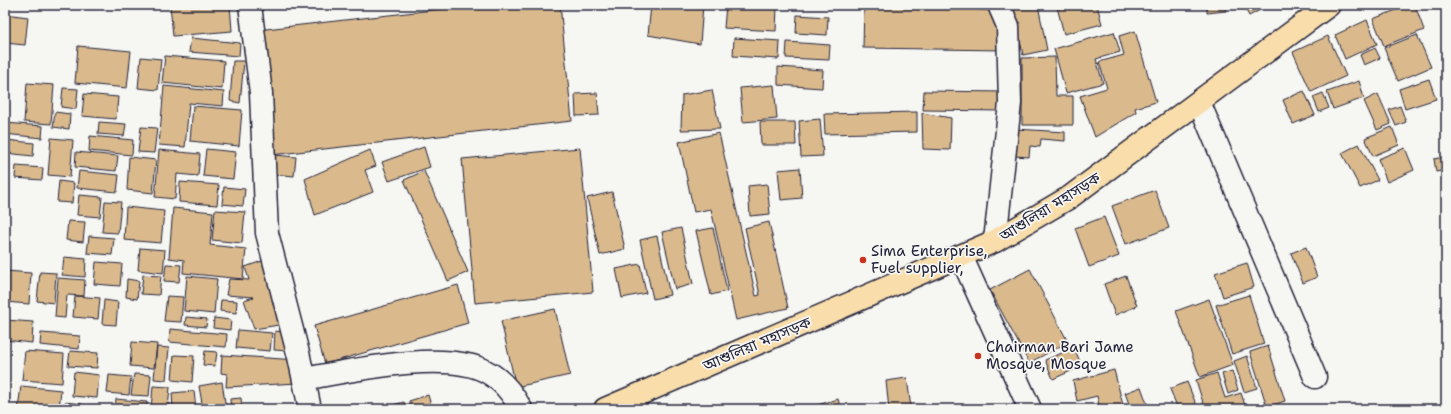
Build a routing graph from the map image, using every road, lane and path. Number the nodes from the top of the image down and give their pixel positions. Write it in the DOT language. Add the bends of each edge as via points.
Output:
graph roads {
  1 [pos="250,5"];
  2 [pos="999,5"];
  3 [pos="1329,5"];
  4 [pos="1199,102"];
  5 [pos="995,241"];
  6 [pos="961,256"];
  7 [pos="1315,377"];
  8 [pos="304,380"];
  9 [pos="310,409"];
  10 [pos="521,409"];
  11 [pos="605,409"];
  12 [pos="1030,409"];
  1 -- 8 [label="street" via="261,93 267,233"];
  2 -- 5 [label="street" via="1008,26 1010,103"];
  3 -- 4 [label="highway, আশুলিয়া মহাসড়ক"];
  4 -- 5 [label="highway, আশুলিয়া মহাসড়ক" via="1070,197"];
  4 -- 7 [label="street"];
  5 -- 6 [label="highway, আশুলিয়া মহাসড়ক"];
  6 -- 11 [label="highway, আশুলিয়া মহাসড়ক"];
  6 -- 12 [label="street"];
  8 -- 9 [label="street"];
  8 -- 10 [label="street" via="390,364 454,362 486,371 512,392"];
}
